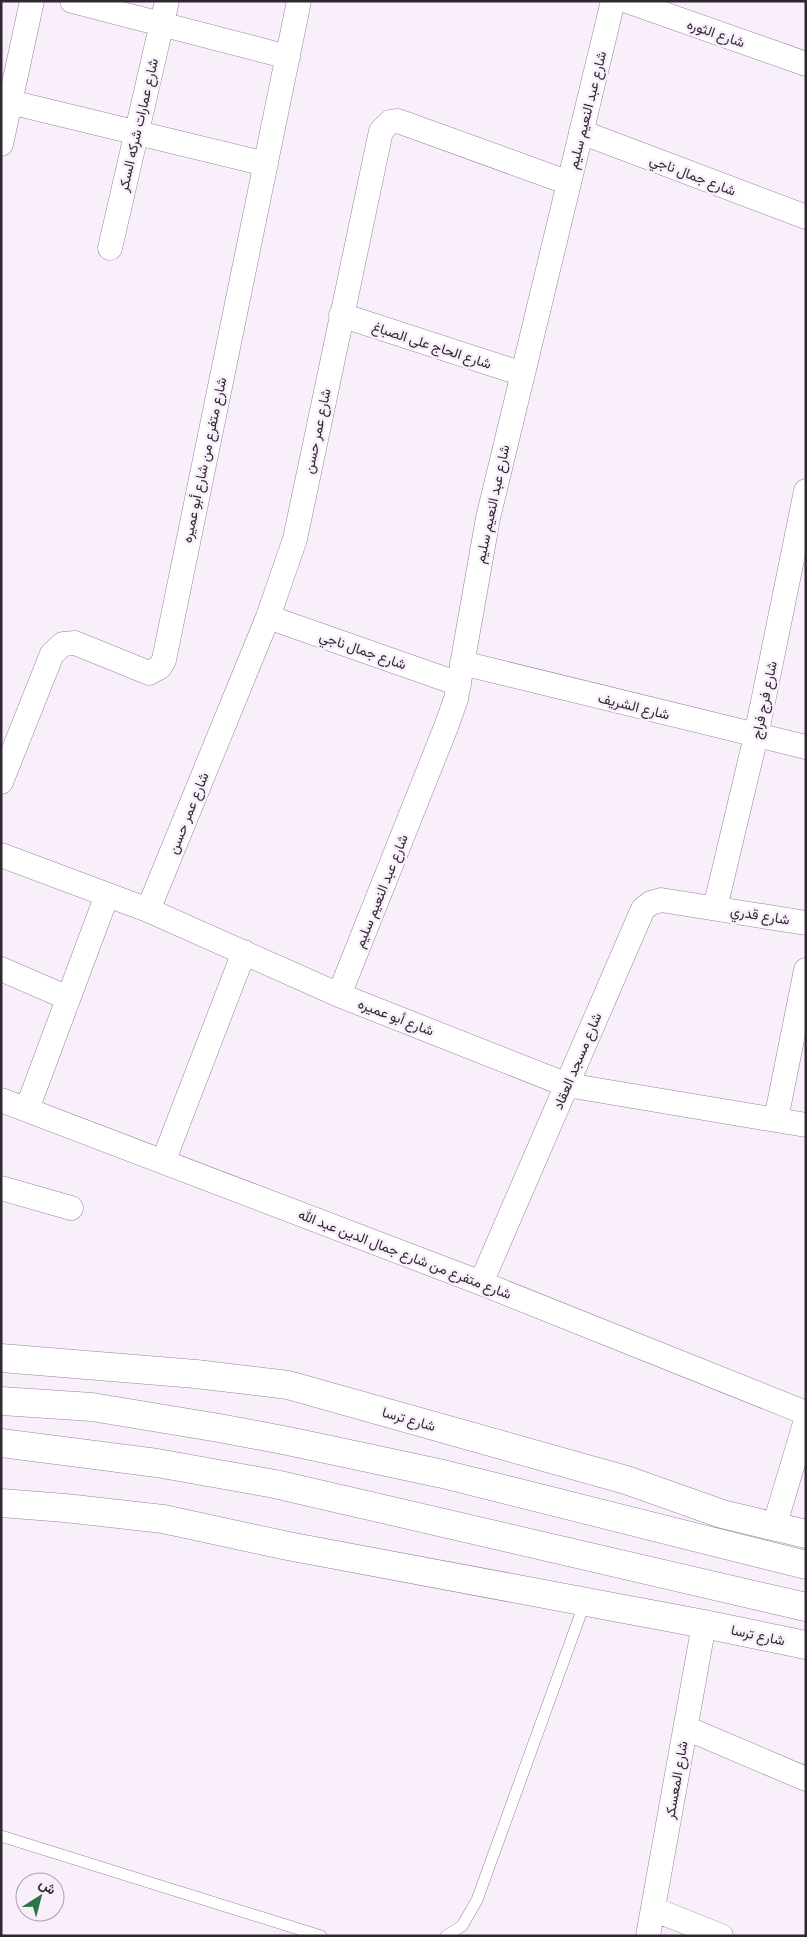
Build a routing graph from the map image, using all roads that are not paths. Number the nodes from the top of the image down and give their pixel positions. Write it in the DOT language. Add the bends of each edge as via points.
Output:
graph roads {
  1 [pos="32,1"];
  2 [pos="72,1"];
  3 [pos="167,1"];
  4 [pos="299,1"];
  5 [pos="613,1"];
  6 [pos="627,1"];
  7 [pos="162,25"];
  8 [pos="288,58"];
  9 [pos="806,64"];
  10 [pos="10,102"];
  11 [pos="137,132"];
  12 [pos="581,132"];
  13 [pos="1,144"];
  14 [pos="266,164"];
  15 [pos="569,183"];
  16 [pos="806,217"];
  17 [pos="110,248"];
  18 [pos="341,316"];
  19 [pos="523,374"];
  20 [pos="806,491"];
  21 [pos="268,617"];
  22 [pos="460,673"];
  23 [pos="756,736"];
  24 [pos="806,747"];
  25 [pos="1,782"];
  26 [pos="1,855"];
  27 [pos="107,895"];
  28 [pos="715,908"];
  29 [pos="148,910"];
  30 [pos="806,923"];
  31 [pos="244,952"];
  32 [pos="1,969"];
  33 [pos="806,970"];
  34 [pos="339,995"];
  35 [pos="68,998"];
  36 [pos="567,1084"];
  37 [pos="1,1100"];
  38 [pos="28,1109"];
  39 [pos="776,1119"];
  40 [pos="806,1125"];
  41 [pos="163,1162"];
  42 [pos="1,1188"];
  43 [pos="71,1208"];
  44 [pos="482,1283"];
  45 [pos="1,1358"];
  46 [pos="1,1401"];
  47 [pos="806,1413"];
  48 [pos="806,1420"];
  49 [pos="1,1442"];
  50 [pos="1,1504"];
  51 [pos="774,1527"];
  52 [pos="806,1534"];
  53 [pos="806,1565"];
  54 [pos="585,1602"];
  55 [pos="806,1607"];
  56 [pos="704,1624"];
  57 [pos="806,1645"];
  58 [pos="686,1728"];
  59 [pos="806,1779"];
  60 [pos="1,1836"];
  61 [pos="653,1909"];
  62 [pos="321,1936"];
  63 [pos="446,1936"];
  64 [pos="648,1936"];
  65 [pos="721,1936"];
  1 -- 10 [label="street"];
  2 -- 7 [label="street"];
  3 -- 7 [label="street, شارع عمارات شركه السكر"];
  4 -- 8 [label="street, شارع متفرع من شارع أبو عميره"];
  5 -- 12 [label="street, شارع عبد النعيم سليم"];
  6 -- 9 [label="street, شارع الثوره"];
  7 -- 8 [label="street"];
  7 -- 11 [label="street, شارع عمارات شركه السكر"];
  8 -- 14 [label="street, شارع متفرع من شارع أبو عميره"];
  10 -- 11 [label="street"];
  10 -- 13 [label="street"];
  11 -- 14 [label="street"];
  11 -- 17 [label="street, شارع عمارات شركه السكر"];
  12 -- 15 [label="street, شارع عبد النعيم سليم"];
  12 -- 16 [label="street, شارع جمال ناجي"];
  14 -- 25 [label="street, شارع متفرع من شارع أبو عميره" via="164,660 160,667 149,673 75,643 62,644 52,654"];
  15 -- 18 [label="street, شارع عمر حسن" via="398,121 390,122 380,131"];
  15 -- 19 [label="street, شارع عبد النعيم سليم"];
  18 -- 19 [label="street, شارع الحاج على الصباغ"];
  18 -- 21 [label="street, شارع عمر حسن" via="295,539"];
  19 -- 22 [label="street, شارع عبد النعيم سليم" via="488,518"];
  20 -- 23 [label="street, شارع فرج فراج"];
  21 -- 22 [label="street, شارع جمال ناجي"];
  21 -- 29 [label="street, شارع عمر حسن"];
  22 -- 23 [label="street, شارع الشريف"];
  22 -- 34 [label="street, شارع عبد النعيم سليم" via="446,727"];
  23 -- 24 [label="street, شارع الشريف"];
  23 -- 28 [label="street, شارع فرج فراج"];
  26 -- 27 [label="street, شارع أبو عميره"];
  27 -- 29 [label="street, شارع أبو عميره"];
  27 -- 35 [label="street"];
  28 -- 30 [label="street, شارع قدري"];
  28 -- 36 [label="street, شارع مسجد العقاد" via="661,900 643,909"];
  29 -- 31 [label="street, شارع أبو عميره"];
  31 -- 34 [label="street, شارع أبو عميره"];
  31 -- 41 [label="street"];
  32 -- 35 [label="street"];
  33 -- 39 [label="street"];
  34 -- 36 [label="street, شارع أبو عميره"];
  35 -- 38 [label="street"];
  36 -- 39 [label="street, شارع أبو عميره"];
  36 -- 44 [label="street, شارع مسجد العقاد"];
  37 -- 38 [label="street, شارع متفرع من شارع جمال الدين عبد الله"];
  38 -- 41 [label="street, شارع متفرع من شارع جمال الدين عبد الله"];
  39 -- 40 [label="street, شارع أبو عميره"];
  41 -- 44 [label="street, شارع متفرع من شارع جمال الدين عبد الله"];
  42 -- 43 [label="street"];
  44 -- 47 [label="street, شارع متفرع من شارع جمال الدين عبد الله"];
  45 -- 51 [label="main road, شارع ترسا" via="288,1385 626,1480 722,1514"];
  46 -- 53 [label="main road" via="92,1408 288,1441 443,1474"];
  48 -- 51 [label="street"];
  49 -- 55 [label="main road" via="157,1463 276,1484"];
  50 -- 54 [label="main road, شارع ترسا" via="163,1519"];
  51 -- 52 [label="main road, شارع ترسا"];
  54 -- 56 [label="main road, شارع ترسا"];
  54 -- 63 [label="lane" via="477,1900 462,1926"];
  56 -- 57 [label="main road, شارع ترسا"];
  56 -- 58 [label="street, شارع المعسكر"];
  58 -- 59 [label="street"];
  58 -- 61 [label="street, شارع المعسكر"];
  60 -- 62 [label="lane"];
  61 -- 64 [label="street, شارع المعسكر"];
  61 -- 65 [label="street"];
}
